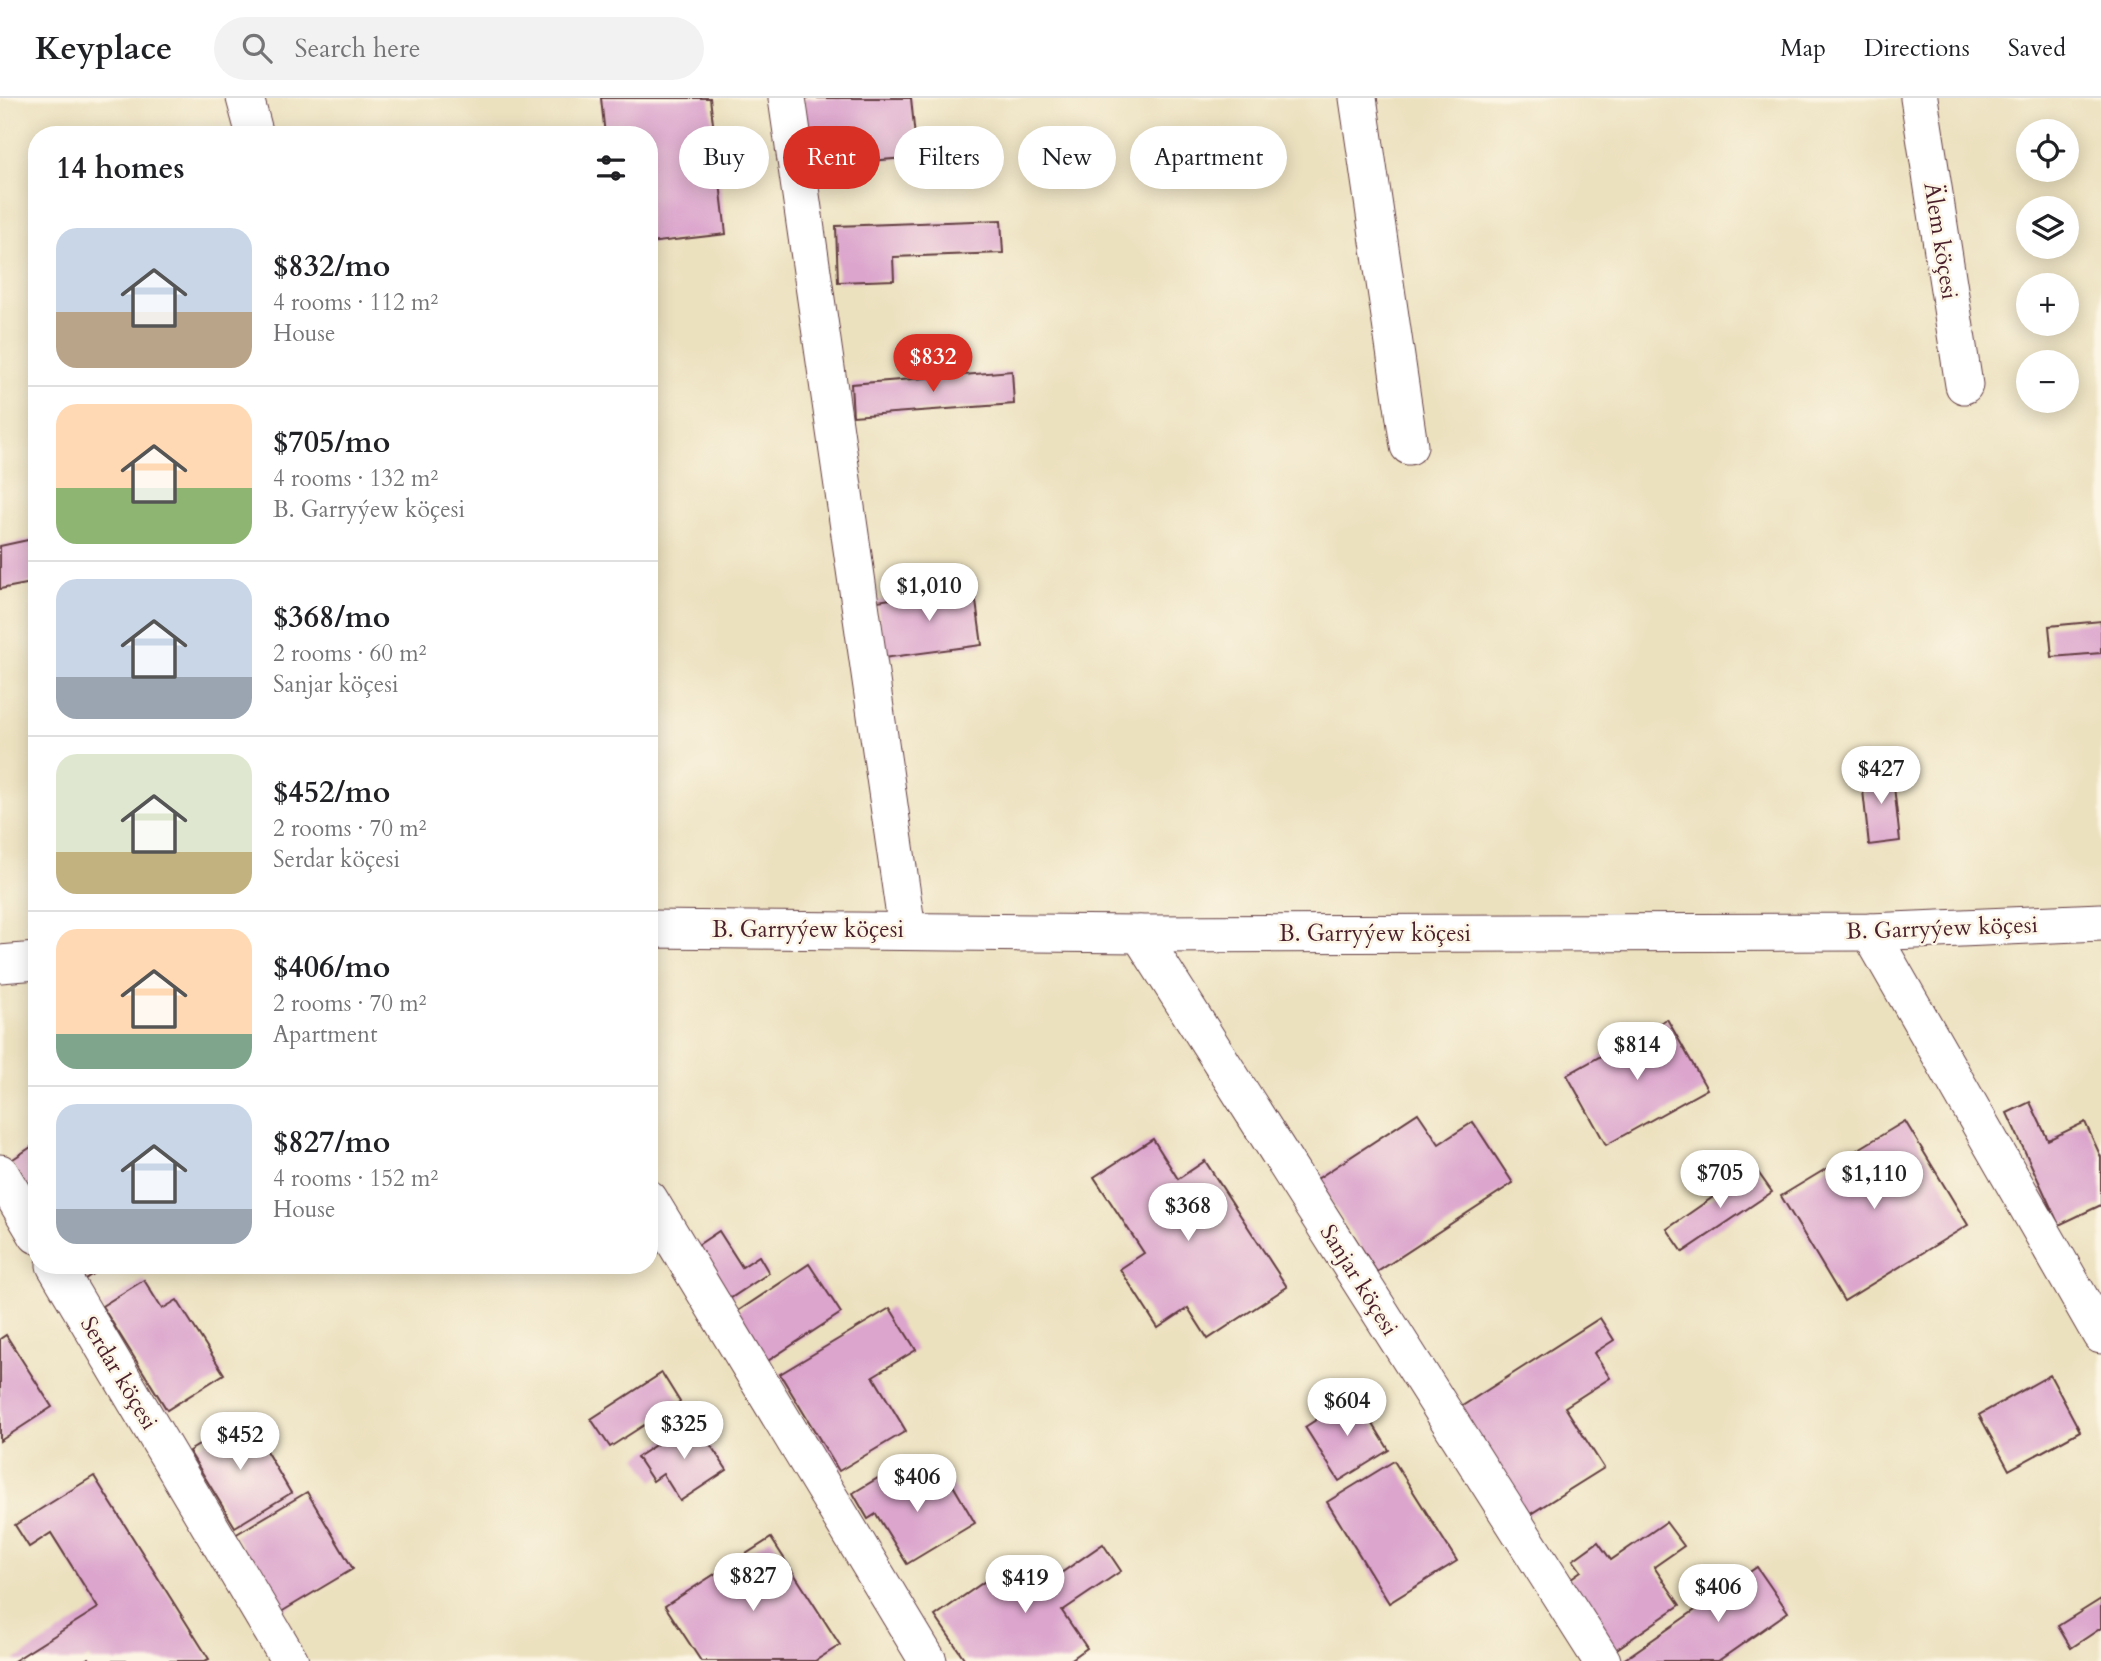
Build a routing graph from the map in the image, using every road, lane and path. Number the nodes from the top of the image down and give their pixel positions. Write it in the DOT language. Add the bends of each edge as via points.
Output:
graph roads {
  1 [pos="245,98"];
  2 [pos="787,98"];
  3 [pos="1358,98"];
  4 [pos="1919,98"];
  5 [pos="253,126"];
  6 [pos="1964,385"];
  7 [pos="1409,446"];
  8 [pos="2101,922"];
  9 [pos="658,929"];
  10 [pos="907,930"];
  11 [pos="1870,932"];
  12 [pos="1139,934"];
  13 [pos="28,962"];
  14 [pos="0,964"];
  15 [pos="0,1173"];
  16 [pos="658,1214"];
  17 [pos="28,1220"];
  18 [pos="60,1274"];
  19 [pos="2101,1335"];
  20 [pos="290,1661"];
  21 [pos="928,1661"];
  22 [pos="1602,1661"];
  1 -- 5 [label="street"];
  2 -- 10 [label="street"];
  3 -- 7 [label="street"];
  4 -- 6 [label="street, Älem köçesi"];
  8 -- 11 [label="street, B. Garryýew köçesi"];
  9 -- 10 [label="street, B. Garryýew köçesi"];
  10 -- 12 [label="street, B. Garryýew köçesi"];
  11 -- 12 [label="street, B. Garryýew köçesi"];
  11 -- 19 [label="street"];
  12 -- 22 [label="street, Sanjar köçesi"];
  13 -- 14 [label="street"];
  15 -- 17 [label="street"];
  16 -- 21 [label="street"];
  18 -- 20 [label="street, Serdar köçesi"];
}
